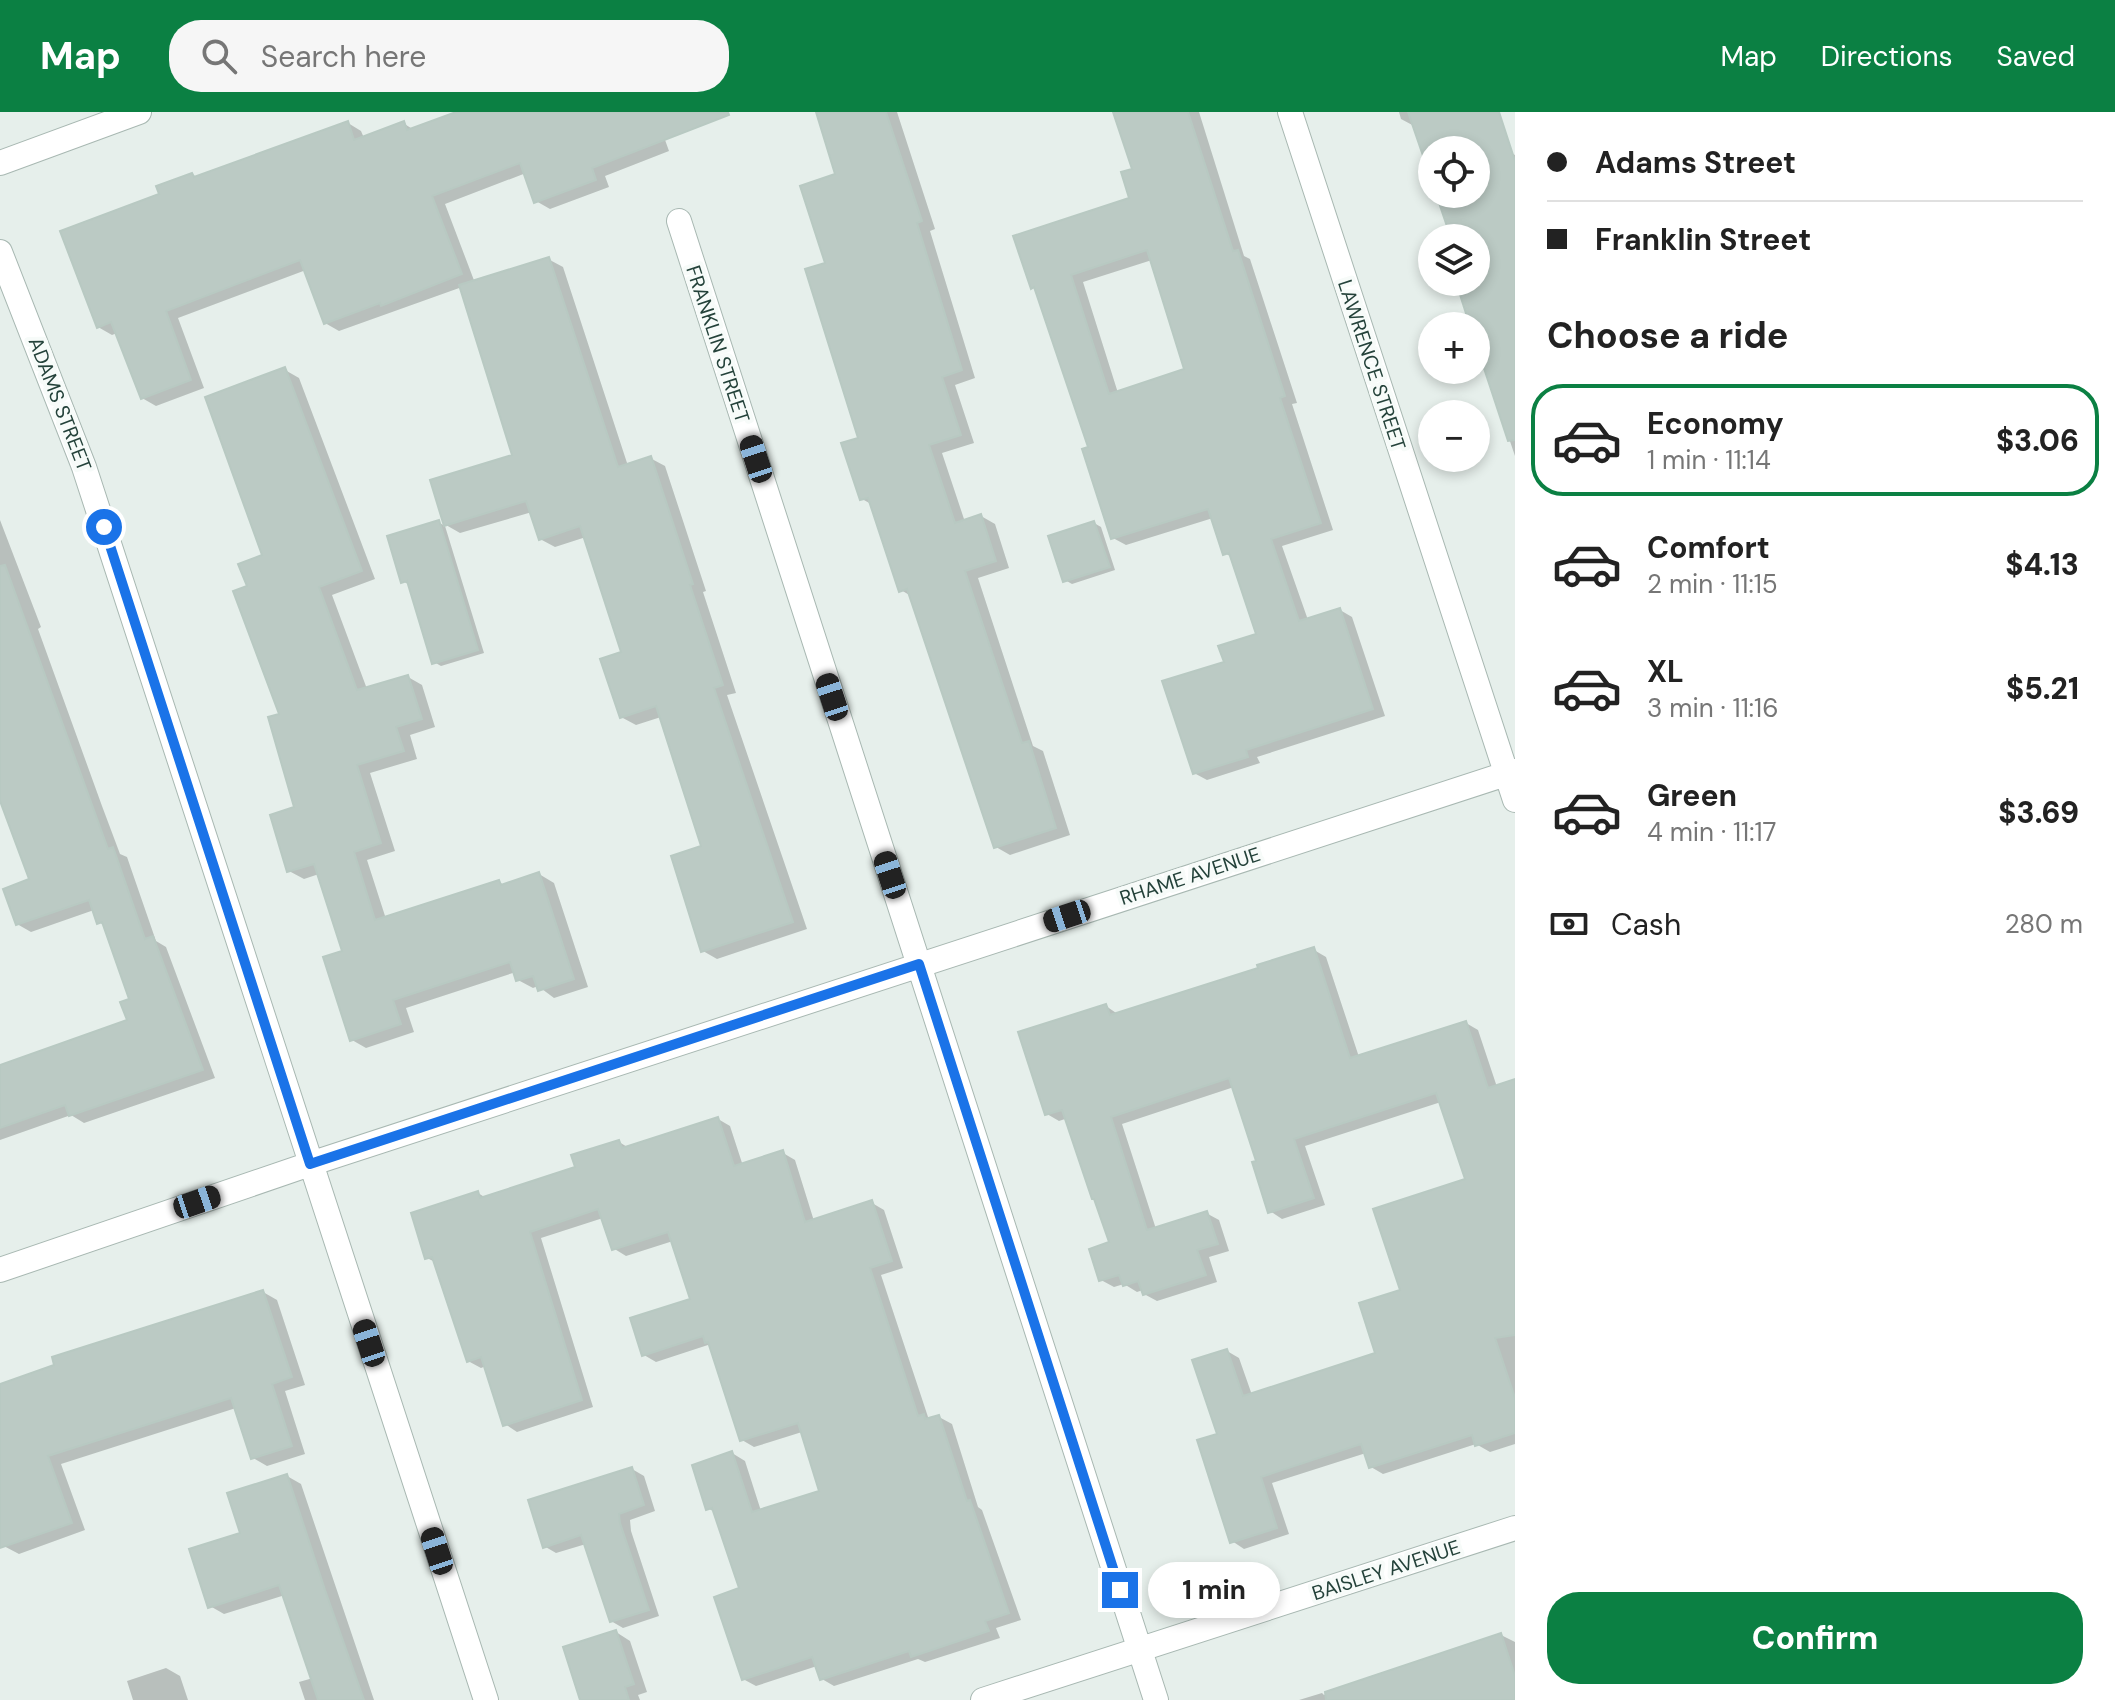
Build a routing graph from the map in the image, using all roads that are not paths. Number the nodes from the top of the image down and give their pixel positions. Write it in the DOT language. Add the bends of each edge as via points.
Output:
graph roads {
  1 [pos="139,112"];
  2 [pos="1290,112"];
  3 [pos="0,163"];
  4 [pos="679,221"];
  5 [pos="0,252"];
  6 [pos="1511,773"];
  7 [pos="1515,800"];
  8 [pos="919,964"];
  9 [pos="310,1164"];
  10 [pos="0,1270"];
  11 [pos="1515,1528"];
  12 [pos="1139,1650"];
  13 [pos="486,1700"];
  14 [pos="983,1700"];
  15 [pos="1156,1700"];
  1 -- 3 [label="street"];
  2 -- 6 [label="street, LAWRENCE STREET"];
  4 -- 8 [label="street, FRANKLIN STREET"];
  5 -- 9 [label="street, ADAMS STREET" via="84,467"];
  6 -- 7 [label="street, LAWRENCE STREET"];
  6 -- 8 [label="street, RHAME AVENUE"];
  8 -- 9 [label="street, RHAME AVENUE"];
  8 -- 12 [label="street, FRANKLIN STREET"];
  9 -- 10 [label="street, RHAME AVENUE"];
  9 -- 13 [label="street, ADAMS STREET"];
  11 -- 12 [label="street, BAISLEY AVENUE"];
  12 -- 14 [label="street, BAISLEY AVENUE"];
  12 -- 15 [label="street, FRANKLIN STREET"];
}
